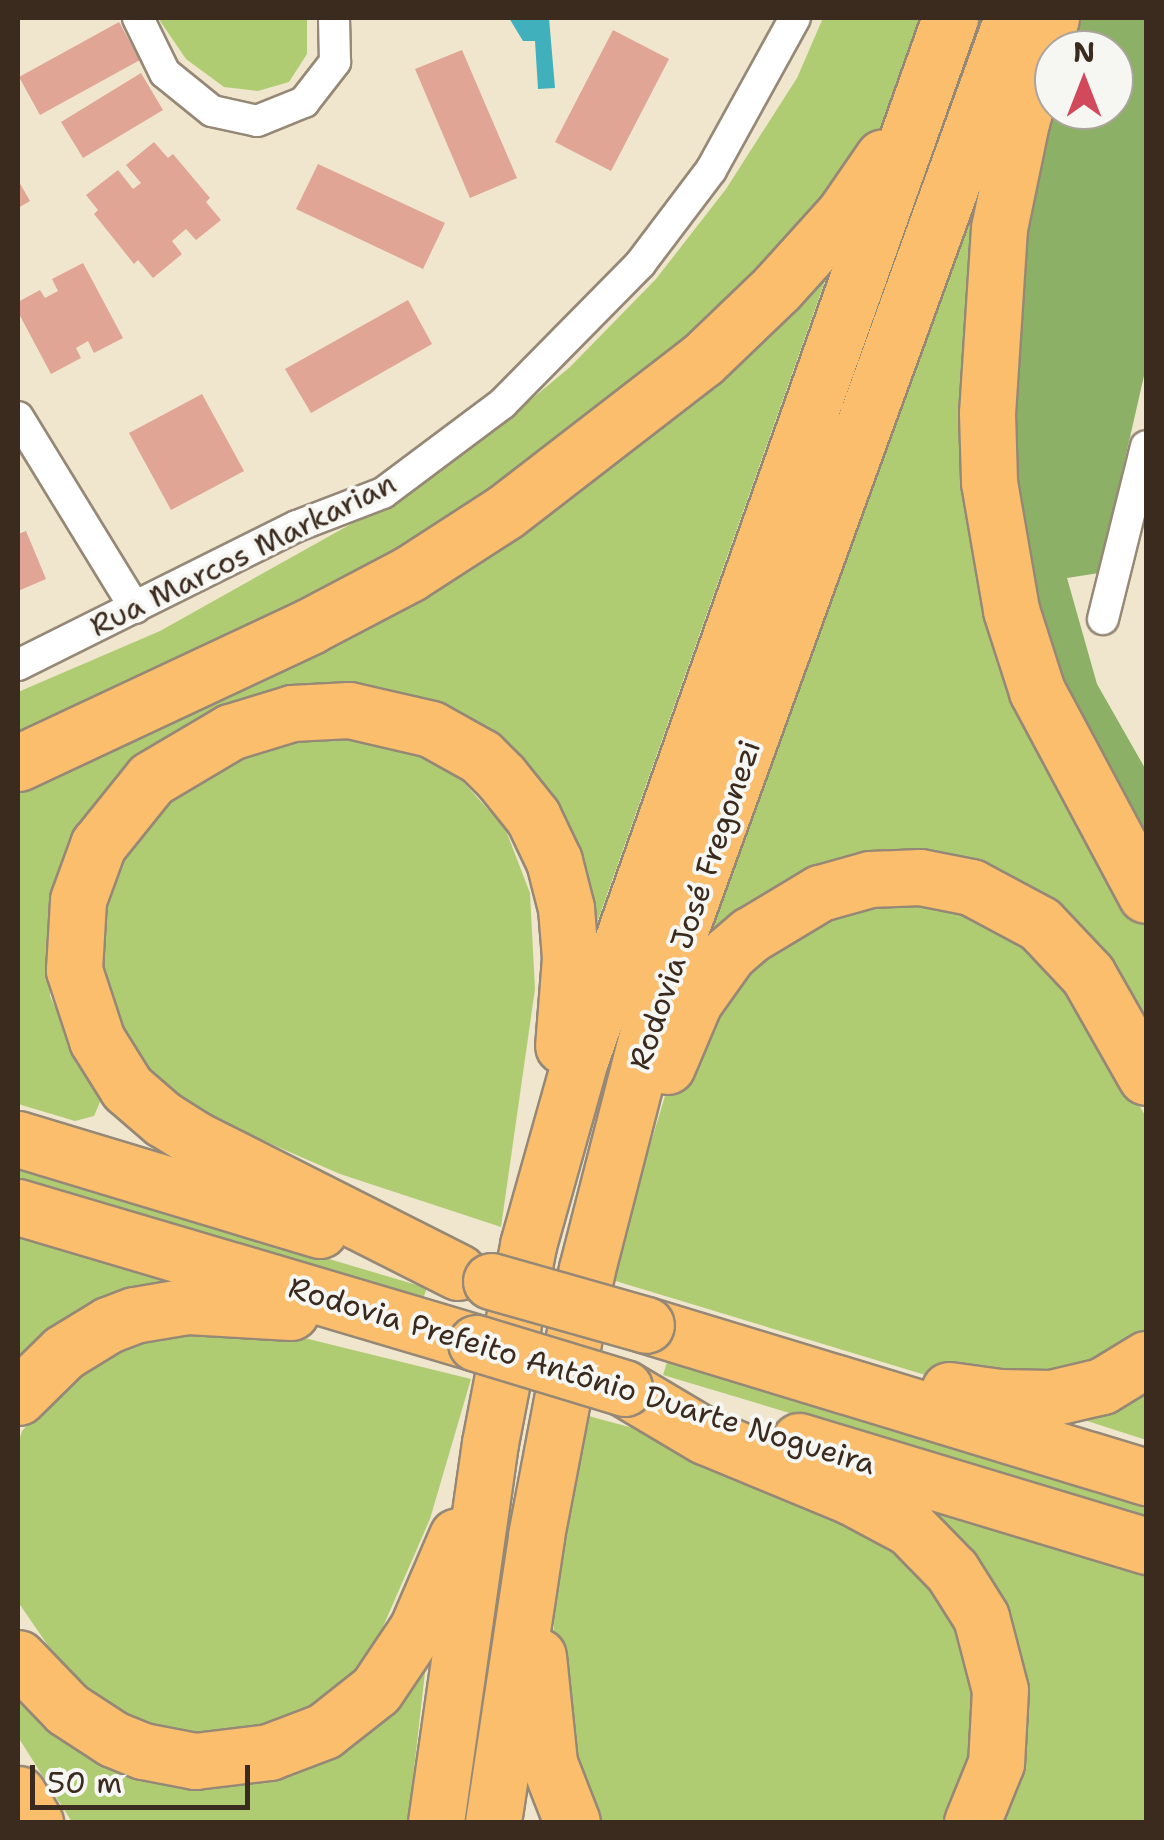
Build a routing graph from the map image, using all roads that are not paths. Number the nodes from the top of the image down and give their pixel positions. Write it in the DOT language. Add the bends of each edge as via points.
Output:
graph roads {
  1 [pos="138,18"];
  2 [pos="334,18"];
  3 [pos="795,18"];
  4 [pos="950,18"];
  5 [pos="1012,18"];
  6 [pos="1052,18"];
  7 [pos="922,101"];
  8 [pos="18,417"];
  9 [pos="1146,446"];
  10 [pos="135,608"];
  11 [pos="1104,619"];
  12 [pos="18,665"];
  13 [pos="18,763"];
  14 [pos="1146,895"];
  15 [pos="1146,1078"];
  16 [pos="18,1139"];
  17 [pos="18,1207"];
  18 [pos="493,1266"];
  19 [pos="586,1269"];
  20 [pos="452,1335"];
  21 [pos="718,1348"];
  22 [pos="1146,1360"];
  23 [pos="624,1388"];
  24 [pos="18,1397"];
  25 [pos="490,1443"];
  26 [pos="1146,1477"];
  27 [pos="536,1536"];
  28 [pos="1146,1546"];
  29 [pos="18,1658"];
  30 [pos="18,1794"];
  31 [pos="35,1822"];
  32 [pos="436,1822"];
  33 [pos="493,1822"];
  34 [pos="572,1822"];
  35 [pos="972,1822"];
  1 -- 2 [label="street" via="166,73 212,110 257,121 304,102 335,62"];
  3 -- 10 [label="street, Rua Marcos Markarian" via="721,154 640,264 502,404 383,493 297,526"];
  4 -- 7 [label="highway, Rodovia José Fregonezi"];
  5 -- 19 [label="highway, Rodovia José Fregonezi" via="659,988"];
  6 -- 14 [label="highway" via="1000,228 988,482 1012,610 1036,690"];
  7 -- 13 [label="highway" via="843,214 776,288 702,360 505,512 327,618"];
  7 -- 18 [label="highway, Rodovia José Fregonezi" via="580,1060"];
  8 -- 10 [label="street"];
  9 -- 11 [label="street"];
  10 -- 12 [label="street, Rua Marcos Markarian"];
  15 -- 19 [label="highway" via="1088,975 1018,910 971,887 920,876 870,879 820,893 776,916 729,953 694,1002"];
  16 -- 18 [label="highway"];
  17 -- 20 [label="highway, Rodovia Prefeito Antônio Duarte Nogueira"];
  18 -- 18 [label="highway" via="164,1120 127,1088 87,1018 74,970 73,926 98,845 151,780 230,732 317,710 406,720 481,757 532,818 561,884 570,958 566,1023"];
  18 -- 21 [label="highway, bridge"];
  18 -- 25 [label="highway, Rodovia José Fregonezi"];
  19 -- 27 [label="highway, Rodovia José Fregonezi"];
  20 -- 23 [label="highway, Rodovia Prefeito Antônio Duarte Nogueira, bridge"];
  20 -- 24 [label="highway" via="274,1310 158,1310 85,1338"];
  21 -- 22 [label="highway" via="1026,1399 1102,1386"];
  21 -- 26 [label="highway"];
  23 -- 28 [label="highway, Rodovia Prefeito Antônio Duarte Nogueira"];
  23 -- 35 [label="highway" via="705,1436 910,1528 952,1571 981,1617 1000,1690 996,1763"];
  25 -- 29 [label="highway" via="455,1542 404,1652 360,1706 300,1743 231,1759 169,1759 113,1739 80,1718 46,1693"];
  25 -- 32 [label="highway, Rodovia José Fregonezi"];
  27 -- 33 [label="highway, Rodovia José Fregonezi"];
  27 -- 34 [label="highway" via="540,1692 549,1763"];
  30 -- 31 [label="highway"];
}
